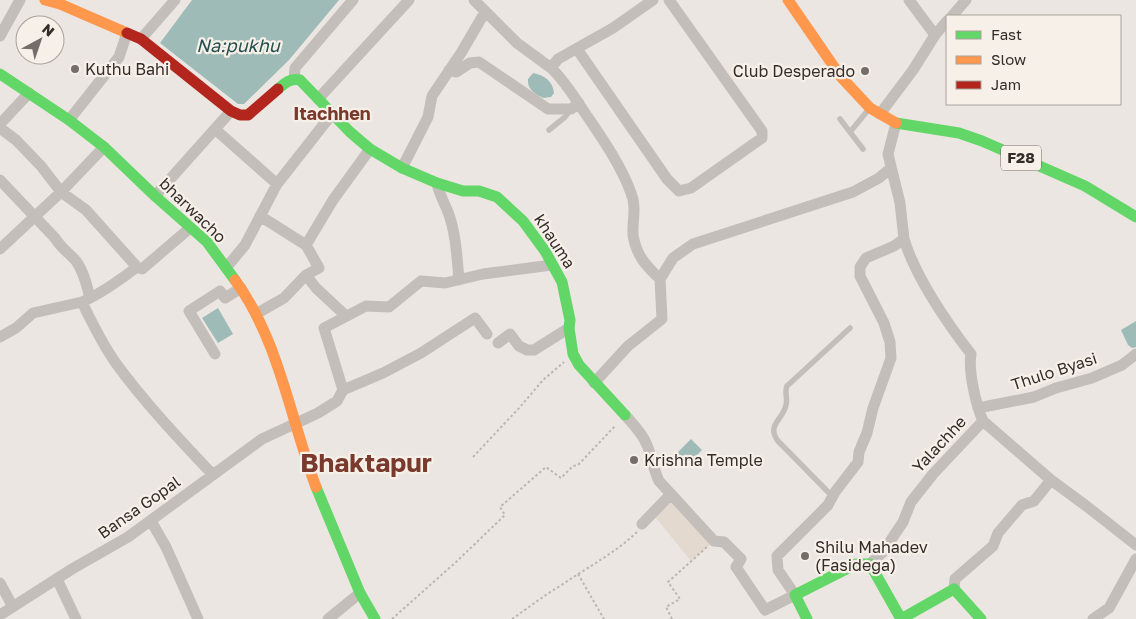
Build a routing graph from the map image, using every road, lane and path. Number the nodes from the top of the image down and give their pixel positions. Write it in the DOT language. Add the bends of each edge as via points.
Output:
graph roads {
  1 [pos="20,0"];
  2 [pos="45,0"];
  3 [pos="175,0"];
  4 [pos="353,0"];
  5 [pos="409,0"];
  6 [pos="474,0"];
  7 [pos="653,0"];
  8 [pos="669,0"];
  9 [pos="788,0"];
  10 [pos="909,0"];
  11 [pos="966,0"];
  12 [pos="485,12"];
  13 [pos="953,15"];
  14 [pos="946,22"];
  15 [pos="127,33"];
  16 [pos="936,35"];
  17 [pos="0,36"];
  18 [pos="142,39"];
  19 [pos="577,48"];
  20 [pos="551,68"];
  21 [pos="449,70"];
  22 [pos="0,74"];
  23 [pos="294,78"];
  24 [pos="29,93"];
  25 [pos="318,98"];
  26 [pos="575,106"];
  27 [pos="231,111"];
  28 [pos="875,111"];
  29 [pos="332,114"];
  30 [pos="840,119"];
  31 [pos="69,120"];
  32 [pos="896,123"];
  33 [pos="0,124"];
  34 [pos="0,128"];
  35 [pos="216,130"];
  36 [pos="549,130"];
  37 [pos="850,132"];
  38 [pos="104,147"];
  39 [pos="370,149"];
  40 [pos="864,149"];
  41 [pos="402,168"];
  42 [pos="891,168"];
  43 [pos="0,180"];
  44 [pos="437,182"];
  45 [pos="277,184"];
  46 [pos="61,192"];
  47 [pos="155,196"];
  48 [pos="36,216"];
  49 [pos="260,216"];
  50 [pos="1136,217"];
  51 [pos="190,228"];
  52 [pos="904,239"];
  53 [pos="306,246"];
  54 [pos="0,249"];
  55 [pos="552,264"];
  56 [pos="138,267"];
  57 [pos="226,268"];
  58 [pos="306,275"];
  59 [pos="660,279"];
  60 [pos="459,280"];
  61 [pos="241,288"];
  62 [pos="86,300"];
  63 [pos="256,314"];
  64 [pos="346,316"];
  65 [pos="569,328"];
  66 [pos="850,328"];
  67 [pos="487,334"];
  68 [pos="0,337"];
  69 [pos="498,343"];
  70 [pos="215,354"];
  71 [pos="573,354"];
  72 [pos="1136,354"];
  73 [pos="594,382"];
  74 [pos="343,390"];
  75 [pos="978,408"];
  76 [pos="625,415"];
  77 [pos="983,421"];
  78 [pos="295,424"];
  79 [pos="473,456"];
  80 [pos="212,475"];
  81 [pos="1051,480"];
  82 [pos="671,494"];
  83 [pos="832,496"];
  84 [pos="151,521"];
  85 [pos="642,524"];
  86 [pos="714,541"];
  87 [pos="1136,545"];
  88 [pos="1136,560"];
  89 [pos="870,564"];
  90 [pos="578,574"];
  91 [pos="57,579"];
  92 [pos="0,583"];
  93 [pos="954,589"];
  94 [pos="360,593"];
  95 [pos="795,595"];
  96 [pos="13,607"];
  97 [pos="0,615"];
  98 [pos="76,619"];
  99 [pos="198,619"];
  100 [pos="328,619"];
  101 [pos="375,619"];
  102 [pos="392,619"];
  103 [pos="512,619"];
  104 [pos="604,619"];
  105 [pos="672,619"];
  106 [pos="807,619"];
  107 [pos="901,619"];
  108 [pos="981,619"];
  109 [pos="1095,619"];
  1 -- 17 [label="street"];
  2 -- 15 [label="main road"];
  3 -- 18 [label="street"];
  4 -- 23 [label="street" via="295,68"];
  5 -- 25 [label="street"];
  6 -- 12 [label="street"];
  7 -- 19 [label="street"];
  8 -- 19 [label="street" via="762,131 762,138 690,188 679,191 667,179"];
  9 -- 28 [label="main road, F28" via="841,77"];
  10 -- 16 [label="street"];
  11 -- 13 [label="street"];
  12 -- 20 [label="street"];
  12 -- 21 [label="street"];
  14 -- 16 [label="street"];
  15 -- 18 [label="main road"];
  15 -- 31 [label="street" via="119,57"];
  16 -- 28 [label="street" via="913,70"];
  18 -- 27 [label="main road"];
  19 -- 20 [label="street" via="558,59"];
  20 -- 26 [label="street" via="560,76"];
  21 -- 26 [label="street" via="456,72 470,62 479,62 548,109"];
  21 -- 41 [label="street" via="432,96 428,117"];
  22 -- 24 [label="main road, bharwacho"];
  23 -- 25 [label="main road"];
  23 -- 27 [label="main road" via="248,115"];
  24 -- 31 [label="main road, bharwacho"];
  24 -- 33 [label="street"];
  25 -- 29 [label="main road"];
  26 -- 36 [label="lane"];
  26 -- 59 [label="street" via="625,178 632,195 635,213 633,234 637,248 644,263"];
  27 -- 35 [label="street"];
  28 -- 32 [label="main road, F28"];
  28 -- 37 [label="lane"];
  29 -- 39 [label="main road"];
  29 -- 45 [label="street"];
  30 -- 37 [label="lane"];
  31 -- 38 [label="main road, bharwacho"];
  32 -- 42 [label="street" via="888,154"];
  32 -- 50 [label="main road, F28" via="959,133 982,141 1085,186"];
  34 -- 46 [label="street" via="16,140"];
  35 -- 45 [label="street"];
  35 -- 47 [label="street"];
  37 -- 40 [label="lane"];
  38 -- 46 [label="street"];
  38 -- 47 [label="main road, bharwacho"];
  39 -- 41 [label="main road"];
  39 -- 53 [label="street" via="333,200"];
  41 -- 44 [label="main road"];
  42 -- 52 [label="street" via="900,203"];
  42 -- 59 [label="street" via="853,192 693,244 673,258"];
  43 -- 48 [label="street"];
  44 -- 55 [label="main road, khauma" via="497,198 523,221"];
  44 -- 60 [label="street" via="454,239"];
  45 -- 49 [label="street"];
  46 -- 48 [label="street"];
  46 -- 56 [label="street" via="86,210"];
  47 -- 51 [label="main road, bharwacho"];
  48 -- 54 [label="street"];
  48 -- 62 [label="street" via="76,262 86,281"];
  49 -- 53 [label="street"];
  49 -- 57 [label="street" via="245,245"];
  51 -- 56 [label="street" via="142,269"];
  51 -- 57 [label="main road, bharwacho" via="207,242"];
  52 -- 75 [label="street" via="915,267 971,354"];
  52 -- 83 [label="street" via="866,258 860,267 860,276 884,323 891,358 858,462"];
  53 -- 58 [label="street" via="319,268"];
  55 -- 60 [label="street"];
  55 -- 65 [label="main road, khauma" via="566,296"];
  56 -- 62 [label="street"];
  57 -- 61 [label="main road, bharwacho"];
  58 -- 63 [label="street" via="284,298"];
  58 -- 64 [label="street"];
  59 -- 73 [label="street" via="662,318 628,346"];
  60 -- 64 [label="street" via="444,283 421,281 389,307 366,306"];
  61 -- 63 [label="main road, bharwacho"];
  61 -- 70 [label="street" via="224,298 220,291 189,311"];
  62 -- 68 [label="street" via="33,313"];
  62 -- 80 [label="street" via="99,336 114,361"];
  63 -- 78 [label="main road, bharwacho" via="276,360"];
  64 -- 74 [label="street" via="324,328"];
  65 -- 69 [label="street" via="534,350 519,346 510,334"];
  65 -- 71 [label="main road, khauma"];
  66 -- 83 [label="lane" via="787,386 786,408 773,429 778,441"];
  67 -- 74 [label="street" via="475,318 421,353"];
  71 -- 73 [label="main road, khauma"];
  71 -- 79 [label="path" via="542,380"];
  72 -- 75 [label="street, Thulo Byasi" via="1092,378 1034,397"];
  73 -- 76 [label="main road, khauma"];
  74 -- 78 [label="street, Bansa Gopal" via="337,401"];
  75 -- 77 [label="street"];
  76 -- 82 [label="street" via="647,444 656,475"];
  76 -- 102 [label="path" via="578,465 561,478 546,467 500,507 505,515"];
  77 -- 81 [label="street, Yalachhe"];
  77 -- 89 [label="street, Yalachhe" via="933,474 911,502 903,522"];
  78 -- 80 [label="street, Bansa Gopal" via="262,439"];
  78 -- 94 [label="main road, bharwacho" via="315,484"];
  80 -- 84 [label="street, Bansa Gopal"];
  81 -- 87 [label="street, Yalachhe"];
  81 -- 93 [label="street" via="1034,501 1022,505 992,546 955,579"];
  82 -- 85 [label="street"];
  82 -- 86 [label="street"];
  83 -- 95 [label="street" via="828,505 777,556 778,570"];
  84 -- 91 [label="street, Bansa Gopal"];
  84 -- 99 [label="street"];
  85 -- 90 [label="path" via="625,543"];
  86 -- 95 [label="street" via="724,542 741,559 736,568 765,610"];
  86 -- 105 [label="path" via="668,582 680,599 666,607"];
  88 -- 109 [label="street" via="1109,608"];
  89 -- 95 [label="main road" via="856,564"];
  89 -- 107 [label="main road"];
  90 -- 103 [label="path"];
  90 -- 104 [label="path"];
  91 -- 96 [label="street, Bansa Gopal"];
  91 -- 98 [label="street"];
  92 -- 96 [label="street"];
  93 -- 107 [label="main road"];
  93 -- 108 [label="main road"];
  94 -- 100 [label="street"];
  94 -- 101 [label="main road, bharwacho"];
  95 -- 106 [label="main road"];
  96 -- 97 [label="street, Bansa Gopal"];
}
